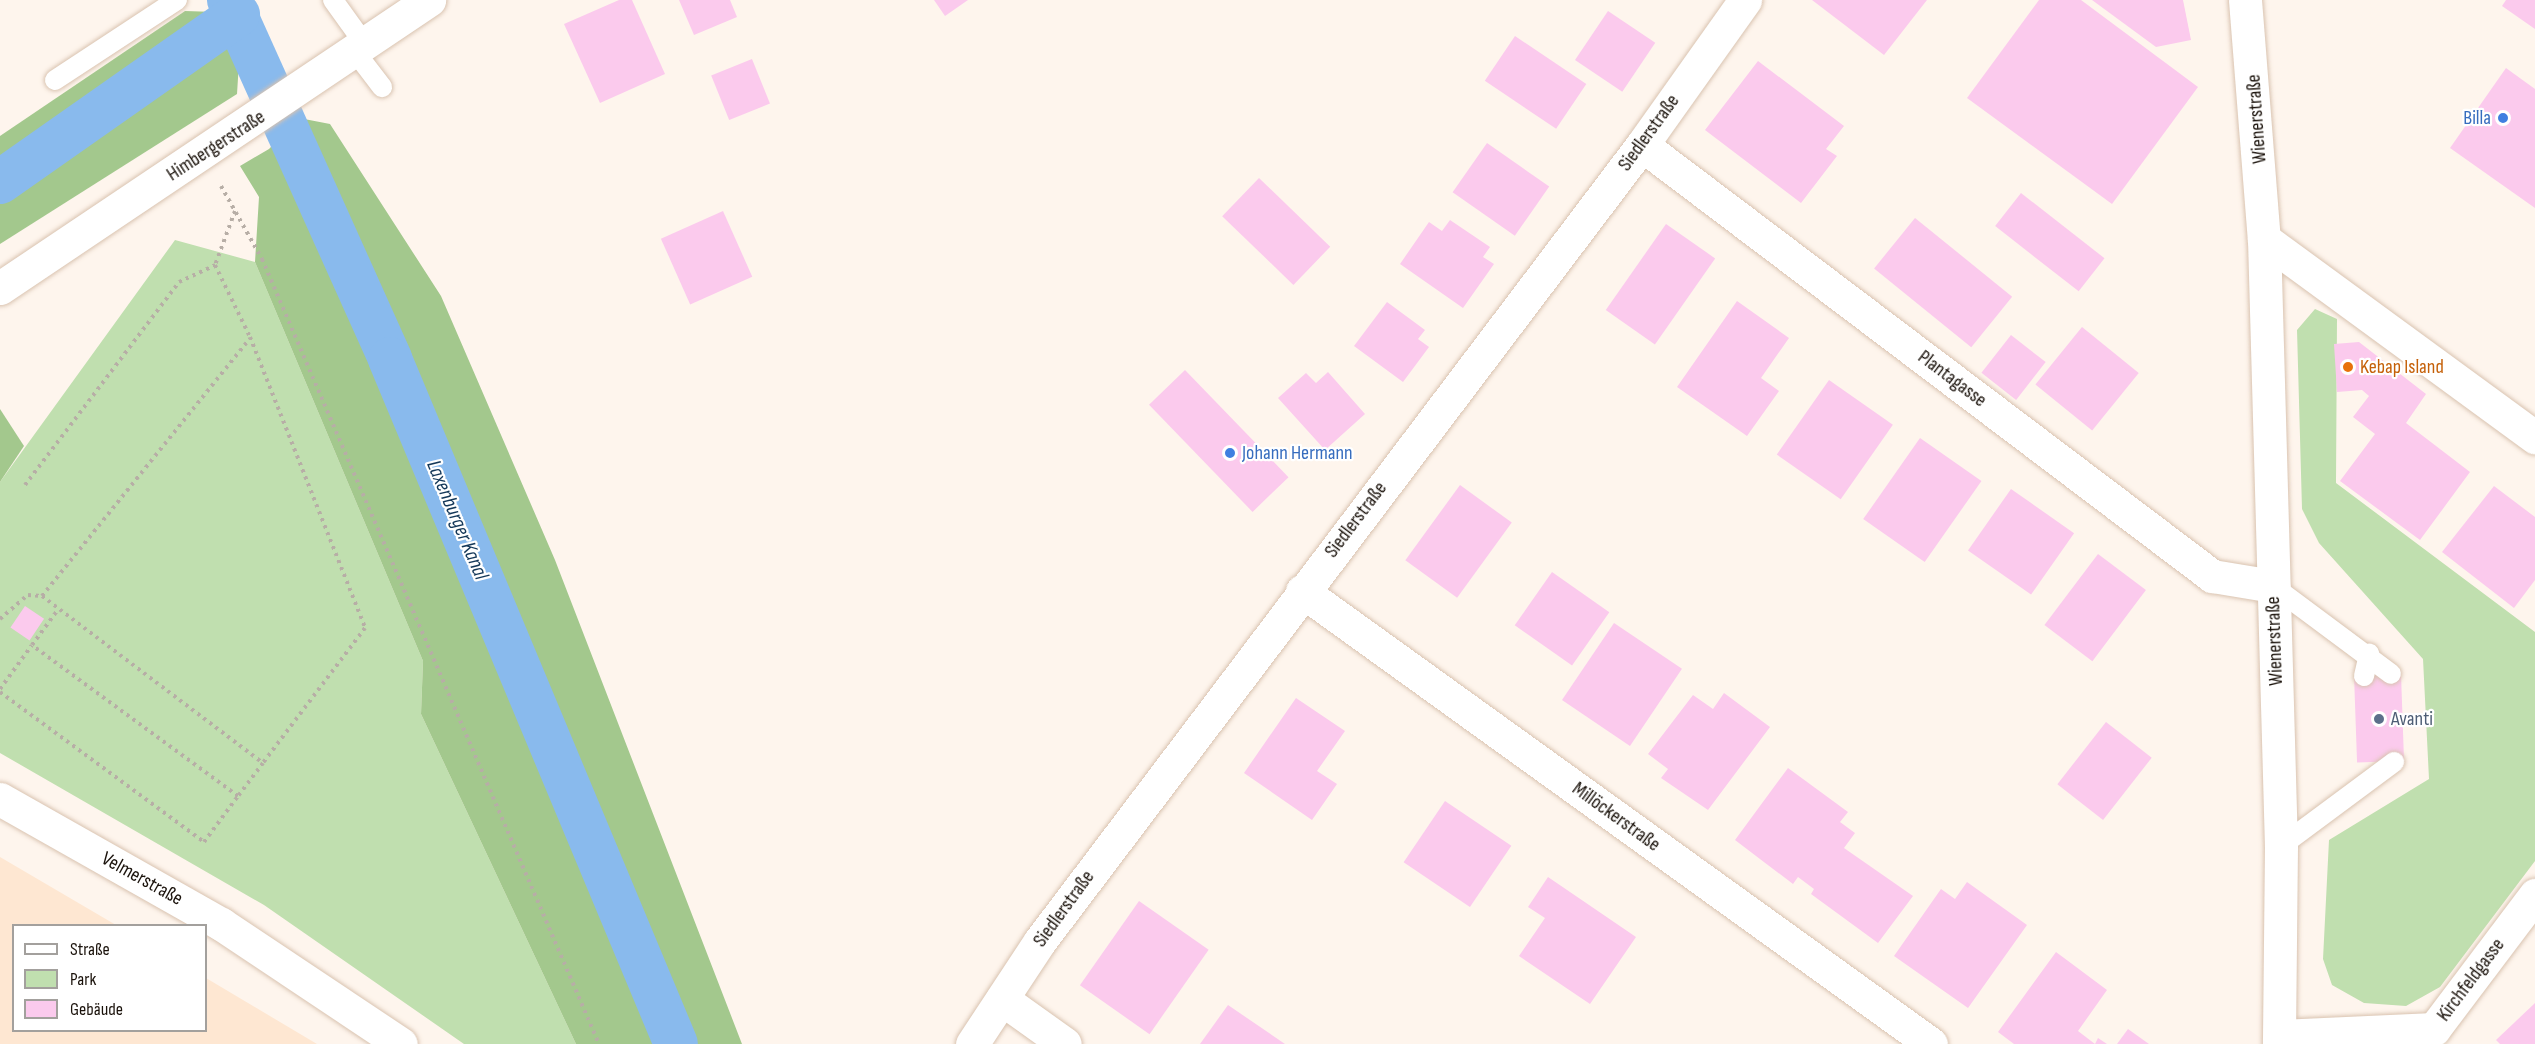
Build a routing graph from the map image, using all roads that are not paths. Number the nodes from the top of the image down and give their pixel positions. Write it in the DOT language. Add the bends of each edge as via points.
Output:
graph roads {
  1 [pos="177,0"];
  2 [pos="333,0"];
  3 [pos="429,0"];
  4 [pos="1744,0"];
  5 [pos="2245,0"];
  6 [pos="361,50"];
  7 [pos="55,80"];
  8 [pos="382,87"];
  9 [pos="1642,145"];
  10 [pos="2264,238"];
  11 [pos="0,288"];
  12 [pos="2535,437"];
  13 [pos="2273,585"];
  14 [pos="1302,591"];
  15 [pos="2369,654"];
  16 [pos="2391,674"];
  17 [pos="2364,676"];
  18 [pos="2367,762"];
  19 [pos="2394,762"];
  20 [pos="2374,782"];
  21 [pos="0,799"];
  22 [pos="2281,846"];
  23 [pos="2535,895"];
  24 [pos="1002,999"];
  25 [pos="2441,1037"];
  26 [pos="2279,1040"];
  27 [pos="401,1044"];
  28 [pos="972,1044"];
  29 [pos="1065,1044"];
  30 [pos="1930,1044"];
  1 -- 7 [label="lane"];
  2 -- 6 [label="lane"];
  3 -- 6 [label="street, Himbergerstraße"];
  4 -- 9 [label="street, Siedlerstraße"];
  5 -- 10 [label="street, Wienerstraße"];
  6 -- 8 [label="lane"];
  6 -- 11 [label="street, Himbergerstraße"];
  9 -- 13 [label="street, Plantagasse" via="2212,576"];
  9 -- 14 [label="street, Siedlerstraße"];
  10 -- 12 [label="street"];
  10 -- 13 [label="street, Wienerstraße"];
  13 -- 15 [label="lane"];
  13 -- 22 [label="street, Wienerstraße"];
  14 -- 24 [label="street, Siedlerstraße"];
  14 -- 30 [label="street, Millöckerstraße"];
  15 -- 16 [label="lane"];
  15 -- 17 [label="lane"];
  18 -- 20 [label="lane"];
  19 -- 20 [label="lane"];
  20 -- 22 [label="lane"];
  21 -- 27 [label="street, Velmerstraße" via="221,924"];
  22 -- 26 [label="street, Wienerstraße"];
  23 -- 25 [label="street, Kirchfeldgasse"];
  24 -- 28 [label="street, Siedlerstraße"];
  24 -- 29 [label="street"];
  25 -- 26 [label="street, Kirchfeldgasse"];
}
